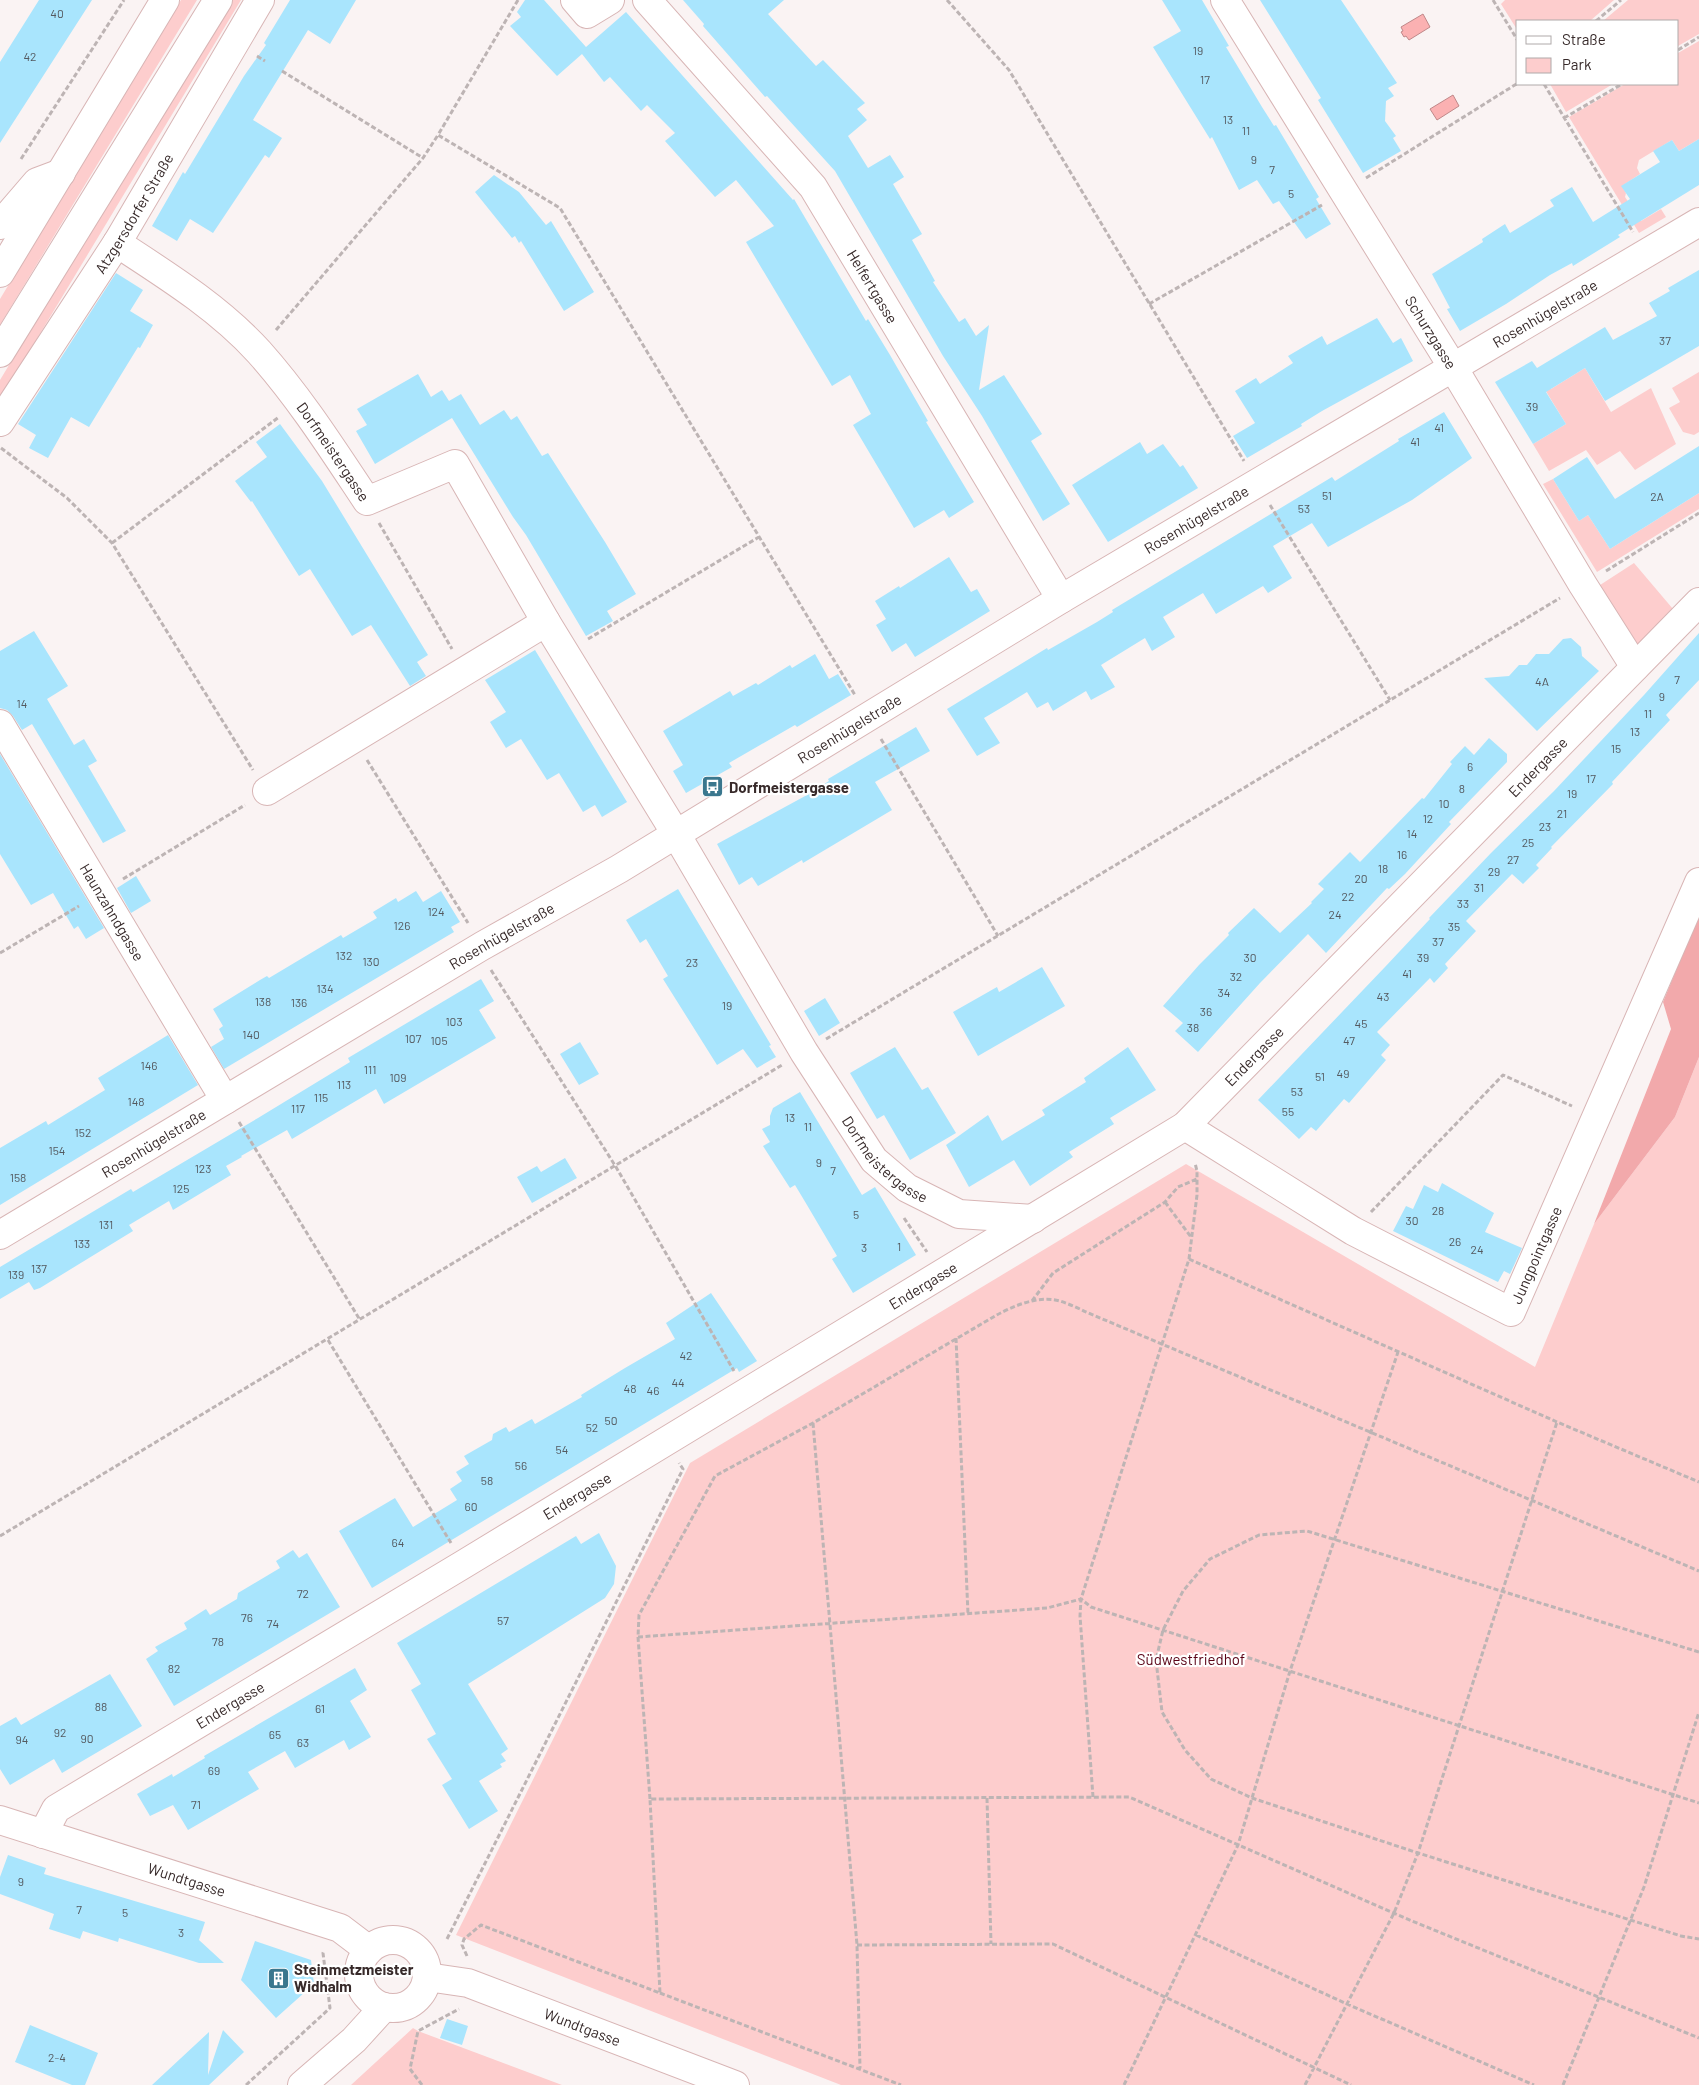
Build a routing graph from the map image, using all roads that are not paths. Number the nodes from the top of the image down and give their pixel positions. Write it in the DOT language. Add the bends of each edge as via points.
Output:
graph roads {
  1 [pos="165,0"];
  2 [pos="218,0"];
  3 [pos="260,0"];
  4 [pos="574,0"];
  5 [pos="610,0"];
  6 [pos="647,0"];
  7 [pos="1225,0"];
  8 [pos="61,173"];
  9 [pos="1699,222"];
  10 [pos="0,225"];
  11 [pos="117,243"];
  12 [pos="0,272"];
  13 [pos="0,353"];
  14 [pos="1454,369"];
  15 [pos="0,422"];
  16 [pos="1061,599"];
  17 [pos="1699,602"];
  18 [pos="546,622"];
  19 [pos="1636,667"];
  20 [pos="0,724"];
  21 [pos="267,792"];
  22 [pos="676,834"];
  23 [pos="1699,882"];
  24 [pos="225,1100"];
  25 [pos="1185,1126"];
  26 [pos="1033,1219"];
  27 [pos="0,1235"];
  28 [pos="0,1820"];
  29 [pos="43,1834"];
  30 [pos="368,1950"];
  31 [pos="427,1977"];
  32 [pos="384,2007"];
  33 [pos="302,2085"];
  34 [pos="735,2085"];
  1 -- 8 [label="street"];
  2 -- 13 [label="street"];
  3 -- 11 [label="street, Atzgersdorfer Straße"];
  4 -- 5 [label="street" via="588,14"];
  6 -- 16 [label="street, Helfertgasse" via="813,187"];
  7 -- 14 [label="street, Schurzgasse"];
  8 -- 10 [label="street" via="37,182"];
  8 -- 12 [label="street"];
  9 -- 14 [label="street, Rosenhügelstraße"];
  11 -- 15 [label="street, Atzgersdorfer Straße"];
  11 -- 18 [label="street, Dorfmeistergasse" via="180,284 258,351 300,401 367,500 455,464"];
  14 -- 16 [label="street, Rosenhügelstraße"];
  14 -- 19 [label="street, Schurzgasse"];
  16 -- 22 [label="street, Rosenhügelstraße"];
  17 -- 19 [label="street, Endergasse"];
  18 -- 21 [label="street"];
  18 -- 22 [label="street, Dorfmeistergasse"];
  19 -- 25 [label="street, Endergasse"];
  20 -- 24 [label="street, Haunzahndgasse"];
  22 -- 24 [label="street, Rosenhügelstraße"];
  22 -- 26 [label="street, Dorfmeistergasse" via="804,1052 874,1160 907,1188 959,1214"];
  23 -- 25 [label="street, Jungpointgasse" via="1512,1312 1353,1231"];
  24 -- 27 [label="street, Rosenhügelstraße"];
  25 -- 26 [label="street, Endergasse"];
  26 -- 29 [label="street, Endergasse" via="56,1809"];
  28 -- 29 [label="street, Wundtgasse"];
  29 -- 30 [label="street, Wundtgasse" via="340,1928"];
  30 -- 31 [label="street" via="378,1943 402,1941 412,1946 423,1960"];
  30 -- 32 [label="street" via="362,1959 360,1982 373,2002"];
  31 -- 32 [label="street" via="417,1998 407,2005"];
  31 -- 34 [label="street, Wundtgasse" via="470,1973"];
  32 -- 33 [label="street" via="354,2040"];
}
